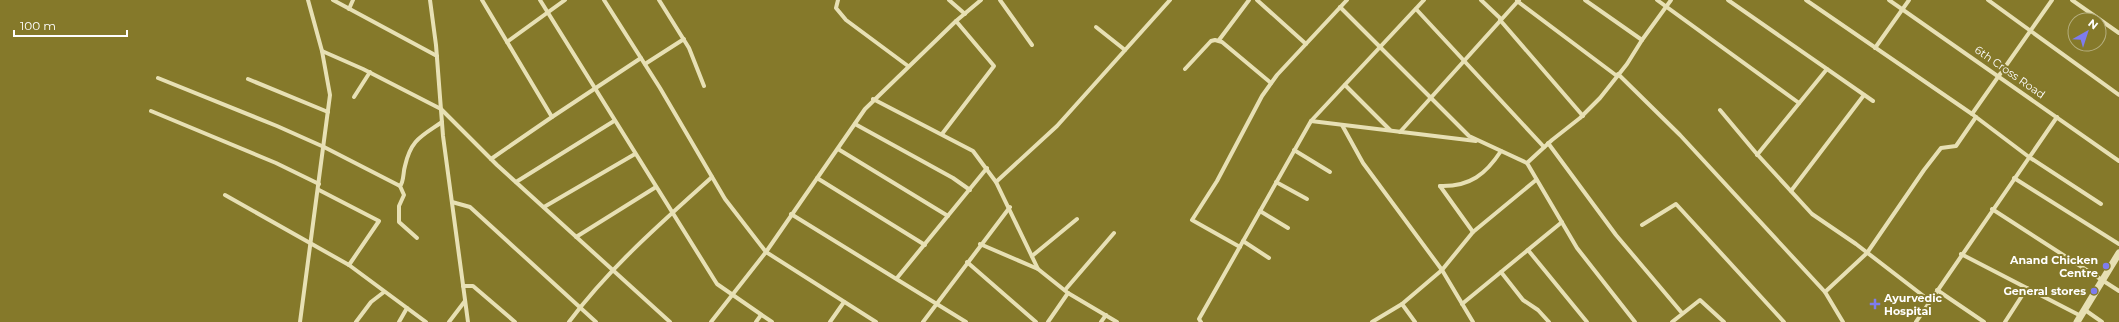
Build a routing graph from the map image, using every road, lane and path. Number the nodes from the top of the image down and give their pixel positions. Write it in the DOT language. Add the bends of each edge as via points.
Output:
graph roads {
  1 [pos="308,0"];
  2 [pos="333,0"];
  3 [pos="353,0"];
  4 [pos="430,0"];
  5 [pos="482,0"];
  6 [pos="540,0"];
  7 [pos="565,0"];
  8 [pos="604,0"];
  9 [pos="659,0"];
  10 [pos="838,0"];
  11 [pos="949,0"];
  12 [pos="981,0"];
  13 [pos="1000,0"];
  14 [pos="1170,0"];
  15 [pos="1249,0"];
  16 [pos="1257,0"];
  17 [pos="1348,0"];
  18 [pos="1424,0"];
  19 [pos="1481,0"];
  20 [pos="1584,0"];
  21 [pos="1657,0"];
  22 [pos="1671,0"];
  23 [pos="1728,0"];
  24 [pos="1806,0"];
  25 [pos="1889,0"];
  26 [pos="1909,0"];
  27 [pos="1988,0"];
  28 [pos="2052,0"];
  29 [pos="2072,0"];
  30 [pos="1518,1"];
  31 [pos="1340,7"];
  32 [pos="1667,7"];
  33 [pos="349,9"];
  34 [pos="1416,9"];
  35 [pos="1902,9"];
  36 [pos="548,13"];
  37 [pos="965,14"];
  38 [pos="1500,20"];
  39 [pos="956,21"];
  40 [pos="1096,27"];
  41 [pos="2030,32"];
  42 [pos="2119,33"];
  43 [pos="684,39"];
  44 [pos="1219,40"];
  45 [pos="1642,40"];
  46 [pos="507,42"];
  47 [pos="1306,44"];
  48 [pos="1032,45"];
  49 [pos="1380,48"];
  50 [pos="1875,48"];
  51 [pos="1125,50"];
  52 [pos="322,51"];
  53 [pos="437,56"];
  54 [pos="641,58"];
  55 [pos="1464,61"];
  56 [pos="645,64"];
  57 [pos="908,66"];
  58 [pos="1185,69"];
  59 [pos="1827,69"];
  60 [pos="370,72"];
  61 [pos="1617,75"];
  62 [pos="1998,75"];
  63 [pos="158,78"];
  64 [pos="248,79"];
  65 [pos="1271,83"];
  66 [pos="1345,85"];
  67 [pos="704,86"];
  68 [pos="594,89"];
  69 [pos="1864,95"];
  70 [pos="2119,95"];
  71 [pos="354,97"];
  72 [pos="1432,98"];
  73 [pos="873,99"];
  74 [pos="1873,101"];
  75 [pos="1799,103"];
  76 [pos="441,110"];
  77 [pos="1720,110"];
  78 [pos="151,111"];
  79 [pos="328,112"];
  80 [pos="1583,116"];
  81 [pos="1974,116"];
  82 [pos="552,117"];
  83 [pos="2057,117"];
  84 [pos="614,121"];
  85 [pos="1311,121"];
  86 [pos="442,122"];
  87 [pos="855,124"];
  88 [pos="1342,125"];
  89 [pos="1390,131"];
  90 [pos="1400,132"];
  91 [pos="942,134"];
  92 [pos="1480,141"];
  93 [pos="1548,143"];
  94 [pos="324,147"];
  95 [pos="1544,147"];
  96 [pos="838,149"];
  97 [pos="1294,150"];
  98 [pos="1501,151"];
  99 [pos="635,154"];
  100 [pos="1757,155"];
  101 [pos="2029,157"];
  102 [pos="491,159"];
  103 [pos="2119,161"];
  104 [pos="1527,163"];
  105 [pos="988,168"];
  106 [pos="1330,172"];
  107 [pos="712,177"];
  108 [pos="817,178"];
  109 [pos="2014,178"];
  110 [pos="1536,180"];
  111 [pos="516,182"];
  112 [pos="996,182"];
  113 [pos="1276,182"];
  114 [pos="319,184"];
  115 [pos="400,186"];
  116 [pos="656,187"];
  117 [pos="319,190"];
  118 [pos="970,190"];
  119 [pos="1791,191"];
  120 [pos="225,195"];
  121 [pos="1307,199"];
  122 [pos="452,202"];
  123 [pos="2101,204"];
  124 [pos="544,207"];
  125 [pos="1010,207"];
  126 [pos="1992,209"];
  127 [pos="1260,211"];
  128 [pos="672,213"];
  129 [pos="791,214"];
  130 [pos="948,216"];
  131 [pos="1077,219"];
  132 [pos="1562,222"];
  133 [pos="1642,225"];
  134 [pos="1288,228"];
  135 [pos="1473,232"];
  136 [pos="1114,233"];
  137 [pos="576,237"];
  138 [pos="417,238"];
  139 [pos="1243,241"];
  140 [pos="312,243"];
  141 [pos="980,244"];
  142 [pos="2119,244"];
  143 [pos="925,245"];
  144 [pos="1240,246"];
  145 [pos="1528,250"];
  146 [pos="766,252"];
  147 [pos="1867,253"];
  148 [pos="2119,253"];
  149 [pos="1961,254"];
  150 [pos="1032,256"];
  151 [pos="1269,258"];
  152 [pos="967,262"];
  153 [pos="350,265"];
  154 [pos="1038,269"];
  155 [pos="1442,270"];
  156 [pos="613,271"];
  157 [pos="1501,272"];
  158 [pos="898,278"];
  159 [pos="2103,280"];
  160 [pos="463,286"];
  161 [pos="2027,288"];
  162 [pos="1937,290"];
  163 [pos="2119,291"];
  164 [pos="384,292"];
  165 [pos="1066,292"];
  166 [pos="1825,292"];
  167 [pos="732,295"];
  168 [pos="465,301"];
  169 [pos="1930,301"];
  170 [pos="844,302"];
  171 [pos="937,303"];
  172 [pos="1402,304"];
  173 [pos="1462,304"];
  174 [pos="580,307"];
  175 [pos="407,308"];
  176 [pos="1682,313"];
  177 [pos="761,315"];
  178 [pos="1106,315"];
  179 [pos="2081,316"];
  180 [pos="300,322"];
  181 [pos="356,322"];
  182 [pos="399,322"];
  183 [pos="426,322"];
  184 [pos="449,322"];
  185 [pos="468,322"];
  186 [pos="515,322"];
  187 [pos="569,322"];
  188 [pos="596,322"];
  189 [pos="670,322"];
  190 [pos="711,322"];
  191 [pos="756,322"];
  192 [pos="772,322"];
  193 [pos="830,322"];
  194 [pos="876,322"];
  195 [pos="923,322"];
  196 [pos="966,322"];
  197 [pos="1036,322"];
  198 [pos="1048,322"];
  199 [pos="1101,322"];
  200 [pos="1117,322"];
  201 [pos="1201,322"];
  202 [pos="1372,322"];
  203 [pos="1415,322"];
  204 [pos="1473,322"];
  205 [pos="1549,322"];
  206 [pos="1587,322"];
  207 [pos="1636,322"];
  208 [pos="1672,322"];
  209 [pos="1724,322"];
  210 [pos="1784,322"];
  211 [pos="1843,322"];
  212 [pos="1916,322"];
  213 [pos="1984,322"];
  214 [pos="2005,322"];
  215 [pos="2102,322"];
  1 -- 52 [label="street"];
  2 -- 33 [label="street"];
  3 -- 33 [label="street"];
  4 -- 53 [label="street"];
  5 -- 46 [label="street"];
  6 -- 36 [label="street"];
  7 -- 36 [label="street"];
  8 -- 54 [label="street"];
  9 -- 43 [label="street"];
  10 -- 57 [label="street" via="836,8 846,20"];
  11 -- 37 [label="street"];
  12 -- 37 [label="street"];
  13 -- 48 [label="street"];
  14 -- 51 [label="street"];
  15 -- 44 [label="street"];
  16 -- 47 [label="street"];
  17 -- 31 [label="street"];
  18 -- 34 [label="street"];
  19 -- 38 [label="street"];
  20 -- 45 [label="street"];
  21 -- 32 [label="street"];
  22 -- 32 [label="street"];
  23 -- 59 [label="street"];
  24 -- 50 [label="street"];
  25 -- 35 [label="street, 6th Cross Road"];
  26 -- 35 [label="street"];
  27 -- 41 [label="street"];
  28 -- 41 [label="street"];
  29 -- 42 [label="street"];
  30 -- 38 [label="street"];
  30 -- 61 [label="street"];
  31 -- 47 [label="street"];
  31 -- 49 [label="street"];
  32 -- 45 [label="street"];
  32 -- 75 [label="street"];
  33 -- 53 [label="street"];
  34 -- 49 [label="street"];
  34 -- 55 [label="street"];
  35 -- 50 [label="street"];
  35 -- 62 [label="street, 6th Cross Road"];
  36 -- 46 [label="street"];
  36 -- 68 [label="street"];
  37 -- 39 [label="street"];
  38 -- 55 [label="street"];
  38 -- 80 [label="street"];
  39 -- 57 [label="street"];
  39 -- 91 [label="street" via="994,66"];
  40 -- 51 [label="street"];
  41 -- 62 [label="street"];
  41 -- 70 [label="street"];
  43 -- 56 [label="street"];
  43 -- 67 [label="street"];
  44 -- 58 [label="street" via="1211,41"];
  44 -- 65 [label="street"];
  45 -- 61 [label="street"];
  46 -- 82 [label="street"];
  47 -- 65 [label="street"];
  49 -- 66 [label="street"];
  49 -- 72 [label="street"];
  50 -- 81 [label="street"];
  51 -- 112 [label="street" via="1057,126"];
  52 -- 60 [label="street"];
  52 -- 79 [label="street" via="330,94"];
  53 -- 76 [label="street"];
  54 -- 56 [label="street"];
  54 -- 68 [label="street"];
  55 -- 72 [label="street"];
  55 -- 95 [label="street"];
  56 -- 107 [label="street"];
  57 -- 73 [label="street"];
  59 -- 69 [label="street"];
  59 -- 75 [label="street"];
  60 -- 71 [label="street"];
  60 -- 76 [label="street"];
  61 -- 80 [label="street"];
  61 -- 166 [label="street" via="1691,146"];
  62 -- 81 [label="street"];
  62 -- 83 [label="street, 6th Cross Road"];
  63 -- 94 [label="street"];
  64 -- 79 [label="street"];
  65 -- 144 [label="street" via="1217,181 1192,220"];
  66 -- 85 [label="street"];
  66 -- 89 [label="street"];
  68 -- 82 [label="street"];
  68 -- 84 [label="street"];
  69 -- 74 [label="street"];
  69 -- 119 [label="street"];
  72 -- 90 [label="street"];
  72 -- 92 [label="street" via="1469,136"];
  73 -- 87 [label="street"];
  73 -- 91 [label="street"];
  75 -- 100 [label="street"];
  76 -- 86 [label="street"];
  76 -- 102 [label="street"];
  77 -- 100 [label="street"];
  78 -- 114 [label="street" via="276,163"];
  79 -- 94 [label="street"];
  80 -- 93 [label="street"];
  81 -- 101 [label="street"];
  81 -- 147 [label="street" via="1956,146 1941,148"];
  82 -- 102 [label="street"];
  83 -- 101 [label="street"];
  83 -- 103 [label="street, 6th Cross Road"];
  84 -- 99 [label="street"];
  84 -- 111 [label="street"];
  85 -- 88 [label="street"];
  85 -- 97 [label="street"];
  86 -- 115 [label="street" via="415,141 405,163"];
  86 -- 122 [label="street"];
  87 -- 96 [label="street"];
  87 -- 118 [label="street"];
  88 -- 89 [label="street"];
  88 -- 155 [label="street" via="1363,163"];
  89 -- 90 [label="street"];
  90 -- 92 [label="street"];
  91 -- 105 [label="street" via="973,151"];
  92 -- 98 [label="street"];
  93 -- 95 [label="street"];
  93 -- 176 [label="street" via="1616,235"];
  94 -- 114 [label="street"];
  94 -- 115 [label="street"];
  95 -- 104 [label="street"];
  96 -- 108 [label="street"];
  96 -- 130 [label="street"];
  97 -- 106 [label="street"];
  97 -- 113 [label="street"];
  98 -- 104 [label="street"];
  98 -- 135 [label="street" via="1490,167 1468,183 1454,187 1440,186"];
  99 -- 116 [label="street"];
  99 -- 124 [label="street"];
  100 -- 119 [label="street"];
  101 -- 109 [label="street"];
  101 -- 123 [label="street"];
  102 -- 111 [label="street"];
  104 -- 110 [label="street"];
  105 -- 112 [label="street"];
  105 -- 118 [label="street"];
  107 -- 128 [label="street"];
  107 -- 146 [label="street" via="725,199"];
  108 -- 129 [label="street"];
  108 -- 143 [label="street"];
  109 -- 126 [label="street"];
  109 -- 142 [label="street"];
  110 -- 132 [label="street"];
  110 -- 135 [label="street"];
  111 -- 124 [label="street"];
  112 -- 125 [label="street"];
  113 -- 121 [label="street"];
  113 -- 127 [label="street"];
  114 -- 117 [label="street"];
  115 -- 138 [label="street" via="404,195 399,206 399,222"];
  116 -- 128 [label="street"];
  116 -- 137 [label="street"];
  117 -- 140 [label="street"];
  117 -- 153 [label="street" via="379,221"];
  118 -- 130 [label="street"];
  119 -- 147 [label="street" via="1812,214"];
  120 -- 140 [label="street"];
  122 -- 160 [label="street"];
  122 -- 174 [label="street" via="470,207"];
  124 -- 137 [label="street"];
  125 -- 141 [label="street"];
  125 -- 150 [label="street"];
  126 -- 149 [label="street"];
  126 -- 159 [label="street"];
  127 -- 134 [label="street"];
  127 -- 139 [label="street"];
  128 -- 156 [label="street"];
  128 -- 167 [label="street" via="717,284"];
  129 -- 146 [label="street"];
  129 -- 158 [label="street"];
  130 -- 143 [label="street"];
  131 -- 150 [label="street"];
  132 -- 145 [label="street"];
  132 -- 207 [label="street" via="1577,248"];
  133 -- 210 [label="street" via="1676,204"];
  135 -- 155 [label="street"];
  136 -- 165 [label="street"];
  137 -- 156 [label="street"];
  139 -- 144 [label="street"];
  139 -- 151 [label="street"];
  140 -- 153 [label="street"];
  140 -- 180 [label="street"];
  141 -- 152 [label="street"];
  141 -- 154 [label="street"];
  143 -- 158 [label="street"];
  144 -- 201 [label="street" via="1199,319"];
  145 -- 157 [label="street"];
  145 -- 206 [label="street"];
  146 -- 167 [label="street"];
  146 -- 170 [label="street"];
  147 -- 166 [label="street"];
  147 -- 169 [label="street"];
  148 -- 159 [label="street"];
  149 -- 161 [label="street"];
  149 -- 162 [label="street"];
  150 -- 154 [label="street"];
  152 -- 171 [label="street"];
  152 -- 197 [label="street"];
  153 -- 164 [label="street"];
  154 -- 165 [label="street"];
  155 -- 172 [label="street"];
  155 -- 173 [label="street"];
  156 -- 174 [label="street"];
  156 -- 189 [label="street"];
  157 -- 173 [label="street"];
  157 -- 205 [label="street" via="1523,300 1538,310"];
  158 -- 171 [label="street"];
  159 -- 163 [label="street"];
  159 -- 179 [label="street"];
  160 -- 168 [label="street"];
  160 -- 186 [label="street" via="474,287"];
  161 -- 179 [label="street"];
  161 -- 214 [label="street"];
  162 -- 169 [label="street"];
  162 -- 213 [label="street"];
  164 -- 175 [label="street"];
  164 -- 181 [label="street" via="371,302"];
  165 -- 178 [label="street"];
  165 -- 198 [label="street"];
  166 -- 211 [label="street"];
  167 -- 177 [label="street"];
  167 -- 190 [label="street"];
  168 -- 184 [label="street"];
  168 -- 185 [label="street"];
  169 -- 212 [label="street"];
  170 -- 193 [label="street"];
  170 -- 194 [label="street"];
  171 -- 195 [label="street"];
  171 -- 196 [label="street"];
  172 -- 202 [label="street"];
  172 -- 203 [label="street"];
  173 -- 204 [label="street"];
  174 -- 187 [label="street"];
  174 -- 188 [label="street"];
  175 -- 182 [label="street"];
  175 -- 183 [label="street"];
  176 -- 208 [label="street"];
  176 -- 209 [label="street" via="1700,300"];
  177 -- 191 [label="street"];
  177 -- 192 [label="street"];
  178 -- 199 [label="street"];
  178 -- 200 [label="street"];
  179 -- 215 [label="street"];
}
